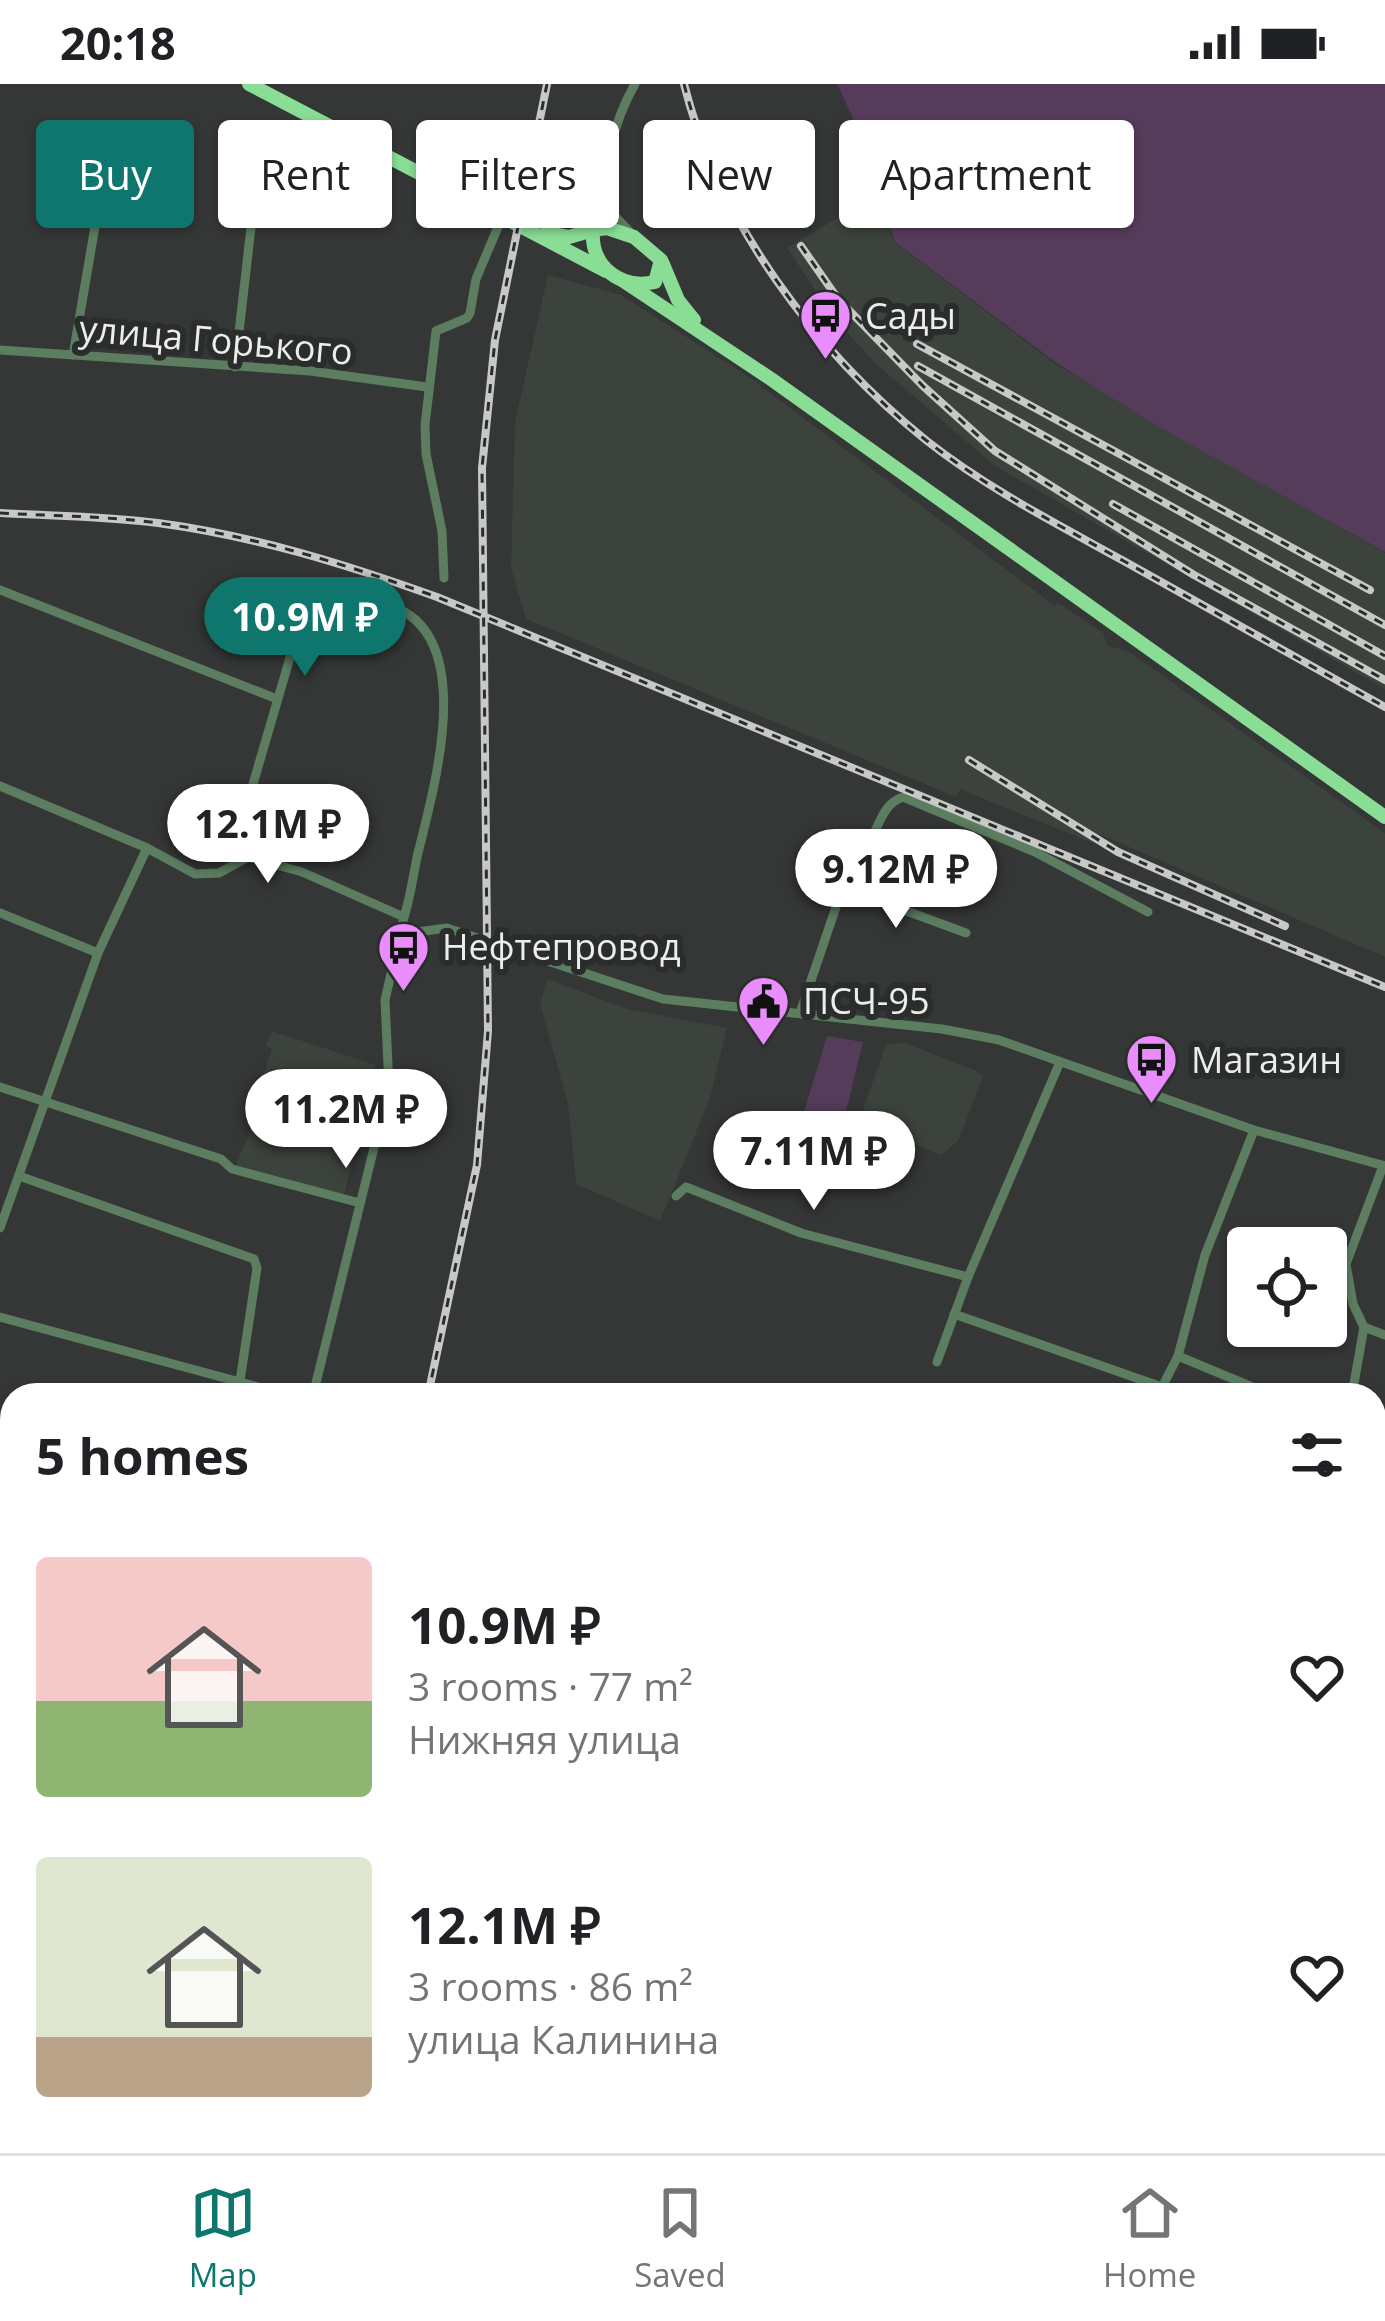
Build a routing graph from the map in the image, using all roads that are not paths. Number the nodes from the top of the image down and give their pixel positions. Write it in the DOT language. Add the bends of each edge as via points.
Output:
graph roads {
  1 [pos="635,84"];
  2 [pos="252,85"];
  3 [pos="618,120"];
  4 [pos="416,170"];
  5 [pos="619,220"];
  6 [pos="95,228"];
  7 [pos="251,228"];
  8 [pos="498,228"];
  9 [pos="526,228"];
  10 [pos="529,230"];
  11 [pos="595,230"];
  12 [pos="634,237"];
  13 [pos="662,260"];
  14 [pos="606,271"];
  15 [pos="622,280"];
  16 [pos="726,347"];
  17 [pos="0,350"];
  18 [pos="74,355"];
  19 [pos="235,367"];
  20 [pos="427,387"];
  21 [pos="444,578"];
  22 [pos="0,590"];
  23 [pos="277,699"];
  24 [pos="0,787"];
  25 [pos="1385,817"];
  26 [pos="146,848"];
  27 [pos="248,857"];
  28 [pos="842,887"];
  29 [pos="0,913"];
  30 [pos="1148,913"];
  31 [pos="404,917"];
  32 [pos="966,932"];
  33 [pos="98,953"];
  34 [pos="396,958"];
  35 [pos="800,1013"];
  36 [pos="1060,1062"];
  37 [pos="0,1087"];
  38 [pos="46,1102"];
  39 [pos="1253,1130"];
  40 [pos="1384,1166"];
  41 [pos="19,1176"];
  42 [pos="676,1196"];
  43 [pos="360,1203"];
  44 [pos="0,1228"];
  45 [pos="968,1277"];
  46 [pos="954,1314"];
  47 [pos="0,1317"];
  48 [pos="1364,1327"];
  49 [pos="1385,1335"];
  50 [pos="1178,1356"];
  51 [pos="937,1362"];
  52 [pos="240,1381"];
  53 [pos="247,1383"];
  54 [pos="316,1383"];
  55 [pos="1151,1383"];
  56 [pos="1164,1383"];
  57 [pos="1243,1383"];
  58 [pos="1354,1383"];
  1 -- 3 [label="street"];
  2 -- 4 [label="highway"];
  5 -- 12 [label="street"];
  6 -- 18 [label="street"];
  7 -- 19 [label="street"];
  8 -- 20 [label="street" via="467,318 436,331"];
  9 -- 10 [label="highway"];
  10 -- 11 [label="highway" via="569,237"];
  10 -- 14 [label="highway"];
  11 -- 12 [label="highway"];
  11 -- 14 [label="highway" via="594,254"];
  12 -- 13 [label="highway"];
  13 -- 15 [label="highway" via="655,282"];
  13 -- 16 [label="highway" via="678,300"];
  14 -- 15 [label="highway"];
  15 -- 16 [label="highway"];
  16 -- 25 [label="highway"];
  17 -- 18 [label="street, улица Горького"];
  18 -- 19 [label="street, улица Горького"];
  19 -- 20 [label="street, улица Горького"];
  20 -- 21 [label="street" via="426,454"];
  22 -- 23 [label="street"];
  23 -- 27 [label="street" via="239,832 237,849"];
  23 -- 31 [label="street" via="308,608 374,602 408,613 438,652 437,785"];
  24 -- 26 [label="street"];
  26 -- 27 [label="street" via="203,876"];
  26 -- 33 [label="street"];
  27 -- 31 [label="street"];
  28 -- 30 [label="street" via="887,805 903,797 1035,852"];
  28 -- 32 [label="street"];
  28 -- 35 [label="street"];
  29 -- 33 [label="street"];
  31 -- 34 [label="street"];
  33 -- 38 [label="street"];
  34 -- 35 [label="street" via="417,932 447,928 663,999"];
  34 -- 43 [label="street" via="384,1012 389,1088"];
  35 -- 36 [label="street" via="999,1040"];
  36 -- 39 [label="street"];
  36 -- 45 [label="street"];
  37 -- 38 [label="street"];
  38 -- 41 [label="street"];
  38 -- 43 [label="street" via="232,1169"];
  39 -- 40 [label="street"];
  39 -- 50 [label="street" via="1205,1255"];
  40 -- 48 [label="street" via="1346,1264"];
  41 -- 44 [label="street"];
  41 -- 52 [label="street" via="254,1259"];
  42 -- 45 [label="street" via="686,1187 800,1233"];
  43 -- 54 [label="street"];
  45 -- 46 [label="street"];
  46 -- 51 [label="street"];
  46 -- 55 [label="street"];
  47 -- 52 [label="street"];
  48 -- 49 [label="street"];
  48 -- 58 [label="street"];
  50 -- 56 [label="street"];
  50 -- 57 [label="street"];
  52 -- 53 [label="street"];
}
